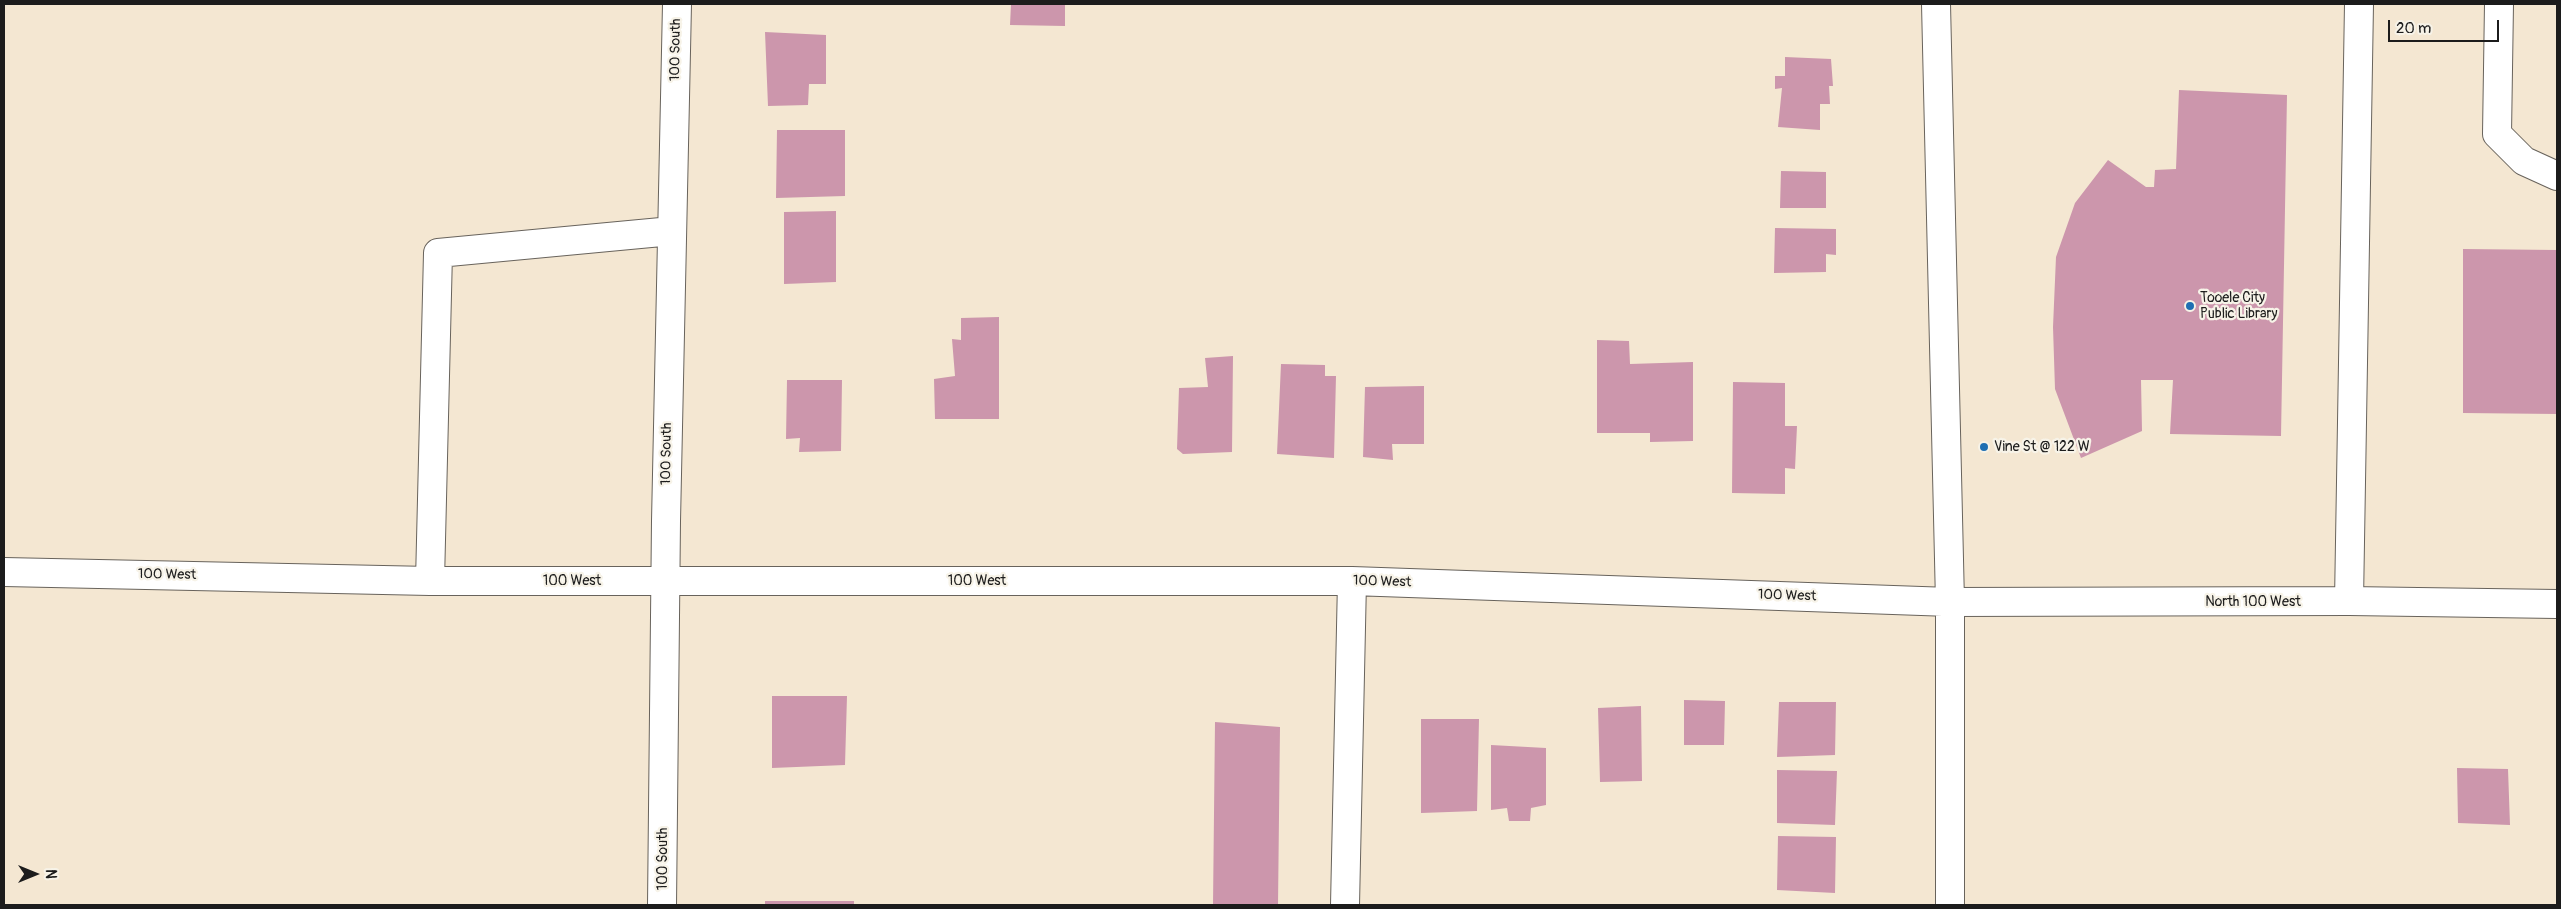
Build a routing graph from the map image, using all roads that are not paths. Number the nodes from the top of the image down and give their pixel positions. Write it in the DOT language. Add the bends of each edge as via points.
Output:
graph roads {
  1 [pos="676,4"];
  2 [pos="1936,4"];
  3 [pos="2359,4"];
  4 [pos="2499,4"];
  5 [pos="2557,176"];
  6 [pos="672,231"];
  7 [pos="4,572"];
  8 [pos="430,581"];
  9 [pos="665,581"];
  10 [pos="1352,581"];
  11 [pos="2349,601"];
  12 [pos="1950,602"];
  13 [pos="2557,604"];
  14 [pos="662,905"];
  15 [pos="1345,905"];
  16 [pos="1950,905"];
  1 -- 6 [label="street, 100 South"];
  2 -- 12 [label="street"];
  3 -- 11 [label="street"];
  4 -- 5 [label="street" via="2496,134 2524,161"];
  6 -- 8 [label="street" via="438,253"];
  6 -- 9 [label="street, 100 South"];
  7 -- 8 [label="street, 100 West"];
  8 -- 9 [label="street, 100 West"];
  9 -- 10 [label="street, 100 West"];
  9 -- 14 [label="street, 100 South"];
  10 -- 12 [label="street, 100 West"];
  10 -- 15 [label="street"];
  11 -- 12 [label="street, North 100 West"];
  11 -- 13 [label="street, North 100 West"];
  12 -- 16 [label="street"];
}
